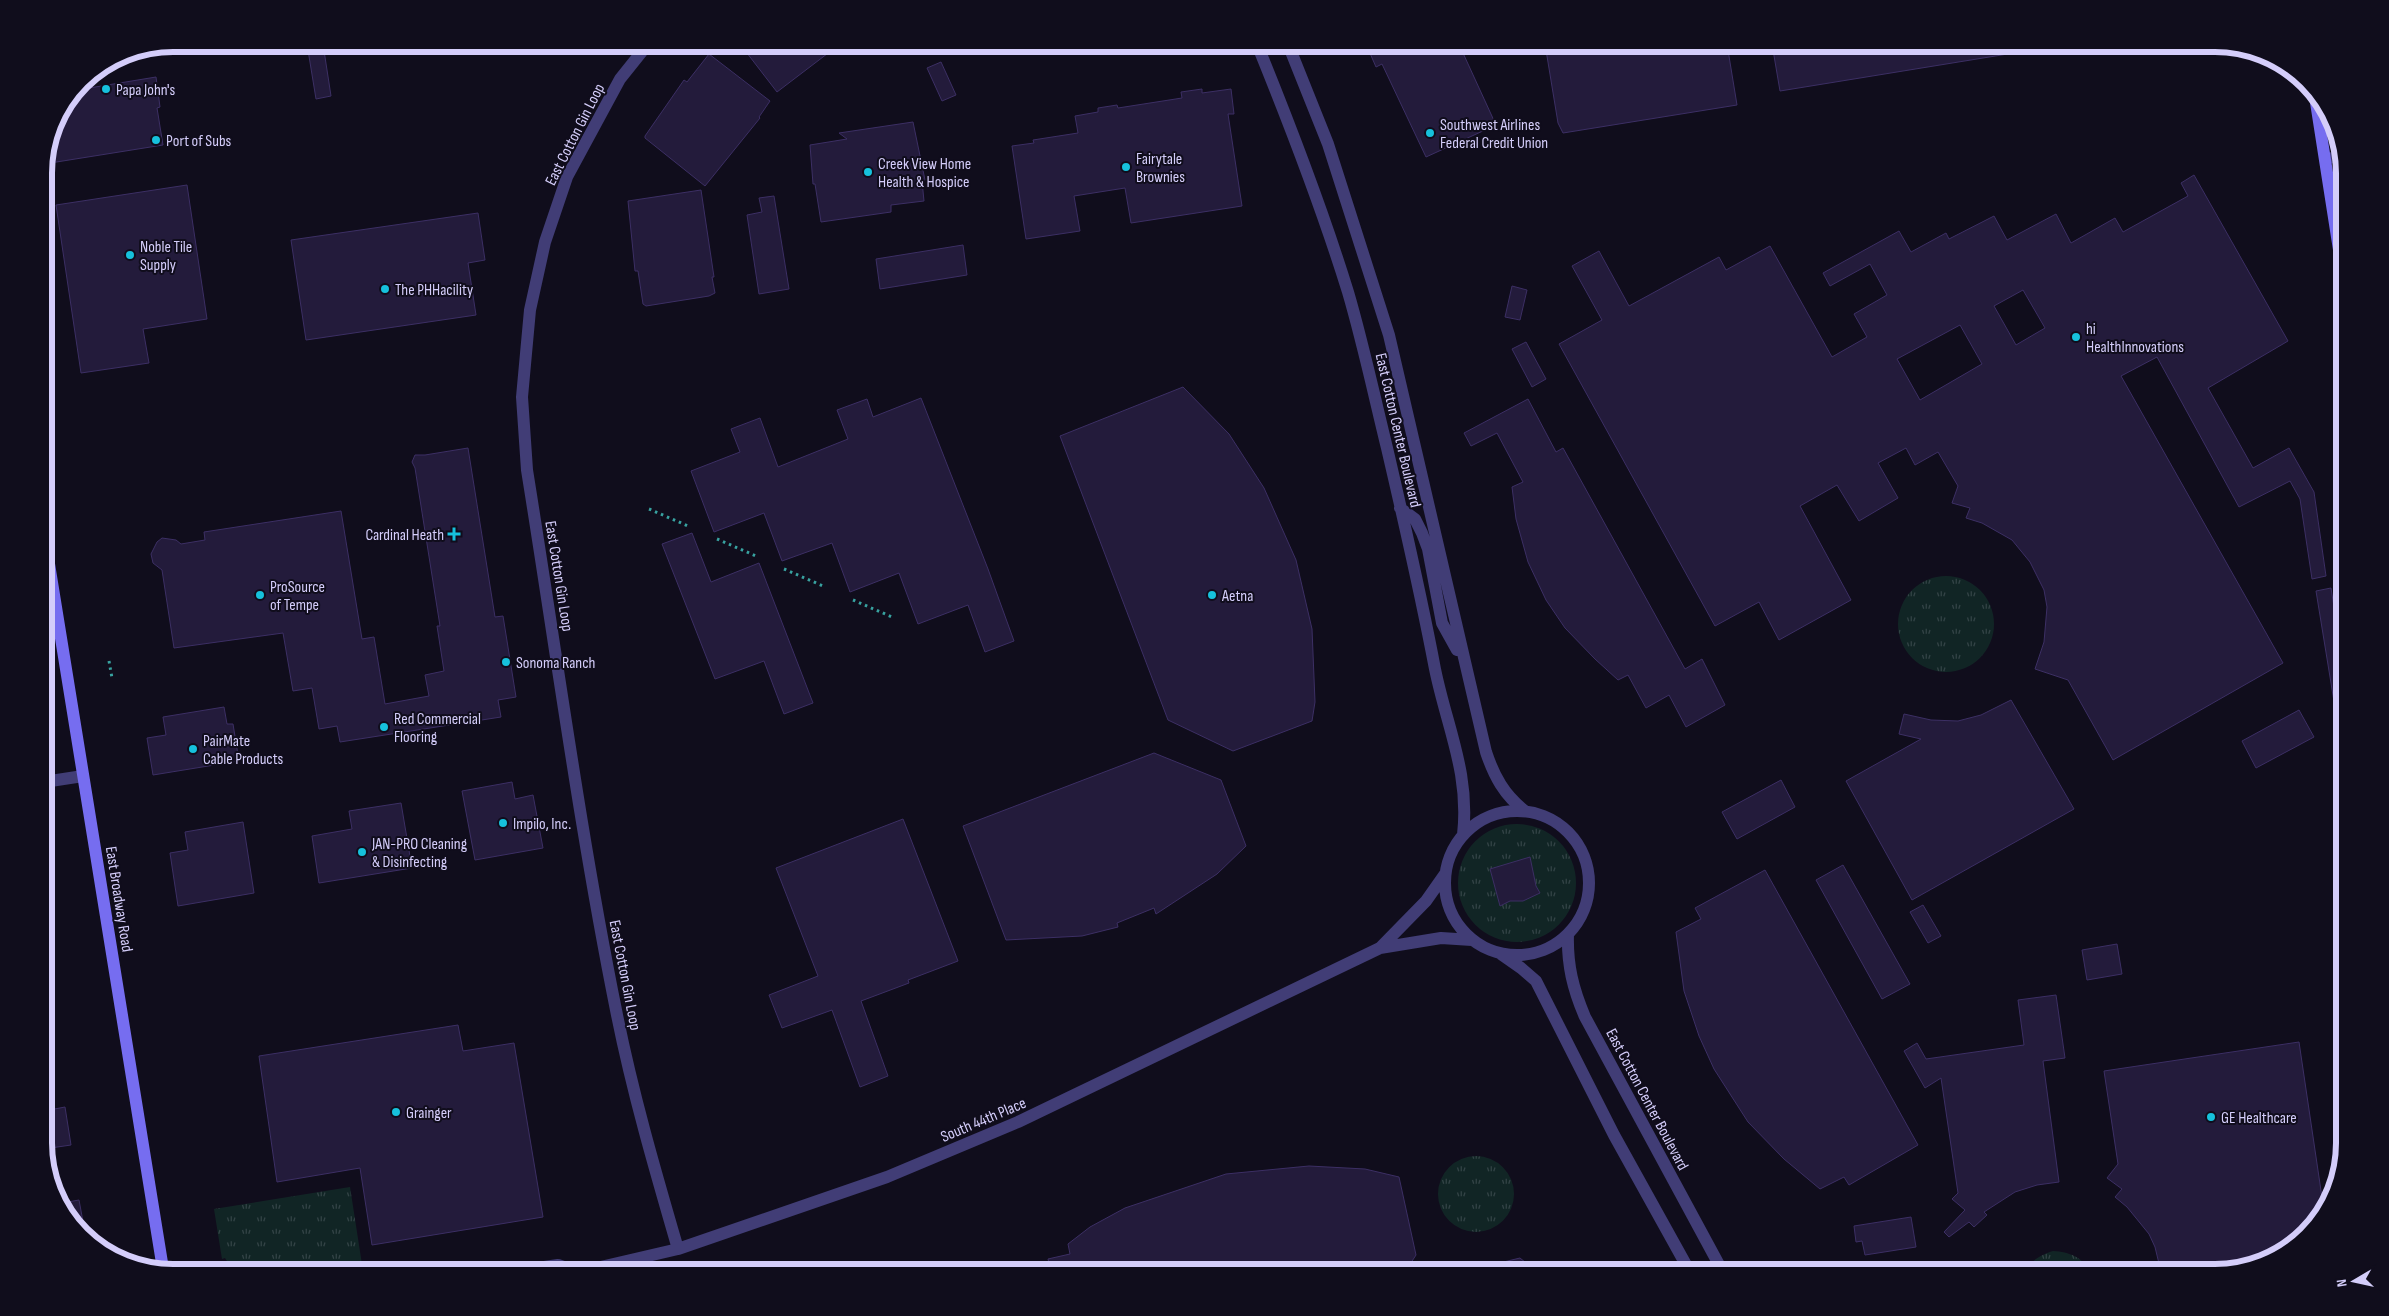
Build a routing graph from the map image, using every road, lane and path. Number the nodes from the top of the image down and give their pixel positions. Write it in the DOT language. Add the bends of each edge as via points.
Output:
graph roads {
  1 [pos="1260,52"];
  2 [pos="1291,52"];
  3 [pos="641,53"];
  4 [pos="2317,107"];
  5 [pos="2335,157"];
  6 [pos="2325,159"];
  7 [pos="2336,224"];
  8 [pos="1400,508"];
  9 [pos="649,509"];
  10 [pos="688,526"];
  11 [pos="717,539"];
  12 [pos="756,556"];
  13 [pos="784,569"];
  14 [pos="823,586"];
  15 [pos="53,589"];
  16 [pos="853,600"];
  17 [pos="892,617"];
  18 [pos="109,661"];
  19 [pos="1464,662"];
  20 [pos="112,678"];
  21 [pos="83,776"];
  22 [pos="53,781"];
  23 [pos="1525,812"];
  24 [pos="1463,835"];
  25 [pos="1445,874"];
  26 [pos="1568,934"];
  27 [pos="1472,940"];
  28 [pos="1380,948"];
  29 [pos="1501,954"];
  30 [pos="678,1250"];
  31 [pos="162,1262"];
  32 [pos="614,1264"];
  33 [pos="1686,1264"];
  34 [pos="1719,1264"];
  1 -- 8 [label="street, East Cotton Center Boulevard" via="1348,292"];
  2 -- 19 [label="street, East Cotton Center Boulevard" via="1328,144 1389,336"];
  3 -- 30 [label="street, East Cotton Gin Loop" via="620,79 567,177 545,242 530,310 522,397 526,470 596,905 642,1122"];
  4 -- 6 [label="main road"];
  5 -- 6 [label="lane"];
  6 -- 7 [label="main road"];
  8 -- 19 [label="street" via="1415,519 1422,533 1442,623"];
  8 -- 24 [label="street, East Cotton Center Boulevard" via="1437,678 1464,781 1466,810"];
  9 -- 10 [label="path"];
  11 -- 12 [label="path"];
  13 -- 14 [label="path"];
  15 -- 21 [label="main road, East Broadway Road"];
  16 -- 17 [label="path"];
  18 -- 20 [label="path"];
  19 -- 23 [label="street, East Cotton Center Boulevard" via="1491,768 1510,800"];
  21 -- 22 [label="street"];
  21 -- 31 [label="main road, East Broadway Road"];
  23 -- 24 [label="street, East Cotton Center Boulevard" via="1492,815"];
  23 -- 26 [label="street, East Cotton Center Boulevard" via="1559,824 1578,845 1585,859 1589,877 1586,903 1580,920"];
  24 -- 25 [label="street, East Cotton Center Boulevard" via="1450,855"];
  25 -- 27 [label="street, East Cotton Center Boulevard" via="1445,889 1452,914"];
  25 -- 28 [label="street, South 44th Place" via="1426,901"];
  26 -- 29 [label="street, East Cotton Center Boulevard" via="1557,944 1538,952"];
  26 -- 34 [label="street, East Cotton Center Boulevard" via="1568,966 1575,995"];
  27 -- 28 [label="street, South 44th Place" via="1441,938"];
  27 -- 29 [label="street, East Cotton Center Boulevard"];
  28 -- 30 [label="street, South 44th Place" via="1018,1122 878,1180"];
  29 -- 33 [label="street, East Cotton Center Boulevard" via="1536,981 1614,1135"];
  30 -- 32 [label="street, South 44th Place"];
}
